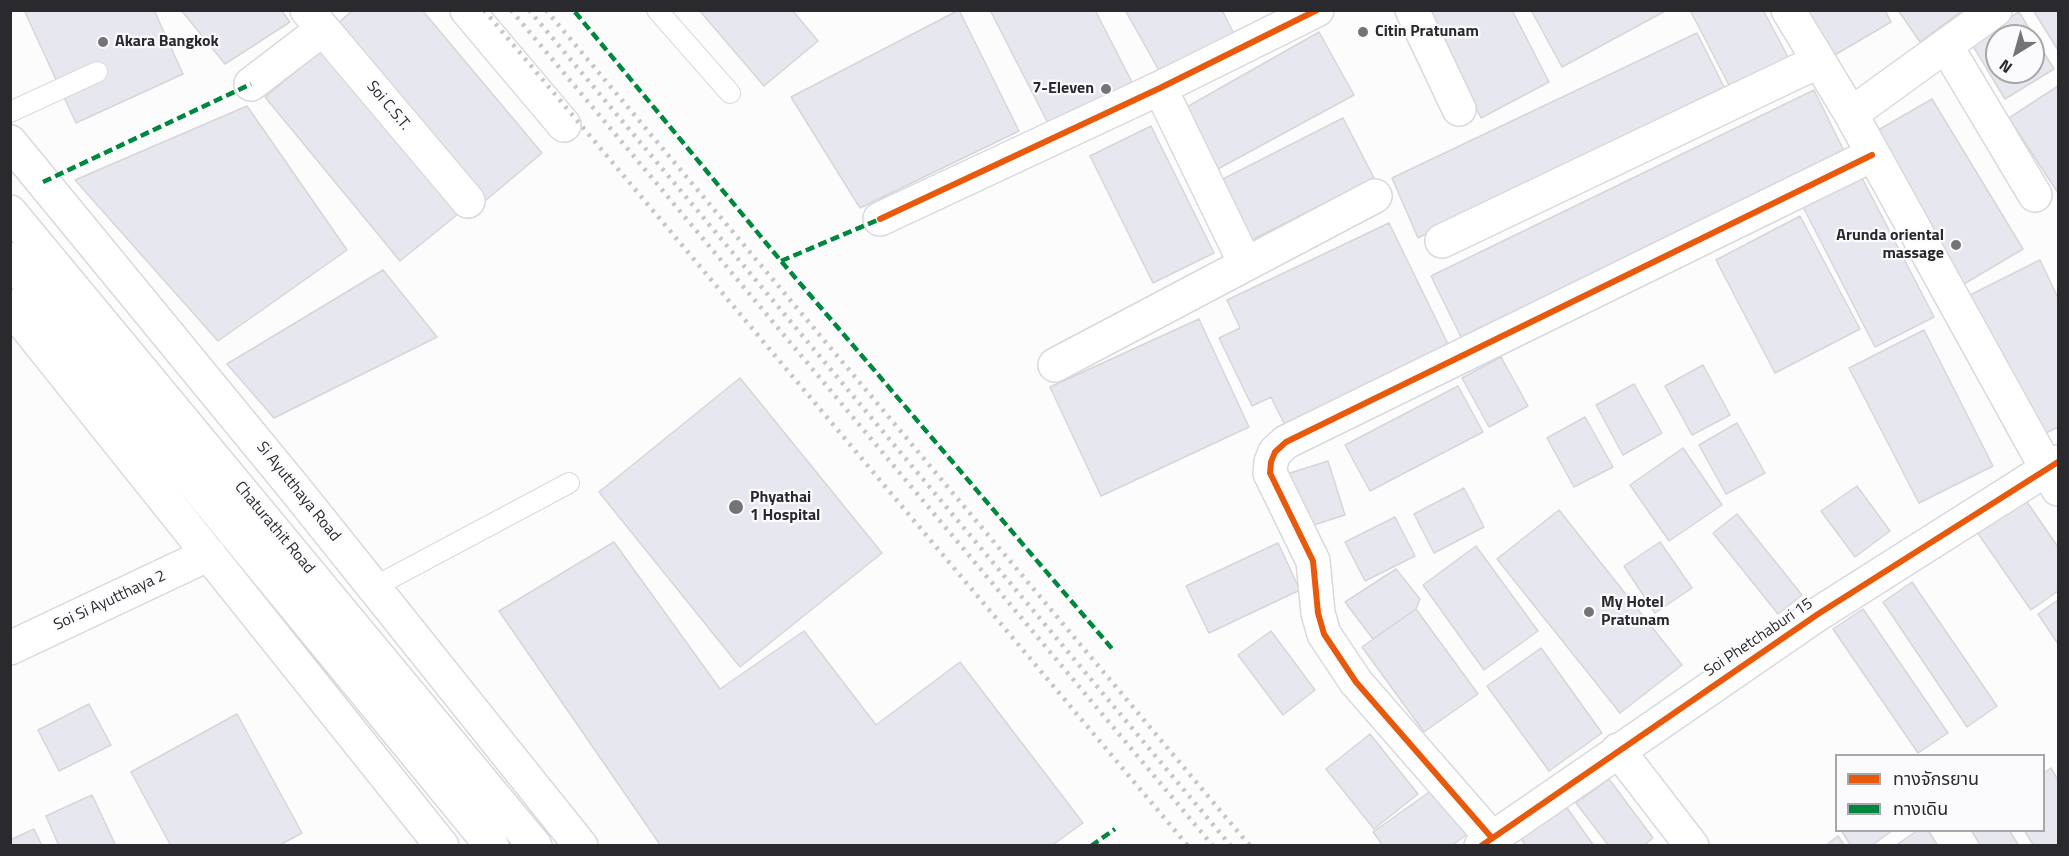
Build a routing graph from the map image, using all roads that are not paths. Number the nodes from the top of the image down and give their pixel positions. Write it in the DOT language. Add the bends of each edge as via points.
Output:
graph roads {
  1 [pos="467,10"];
  2 [pos="657,10"];
  3 [pos="1317,10"];
  4 [pos="1412,10"];
  5 [pos="1788,10"];
  6 [pos="1995,10"];
  7 [pos="315,20"];
  8 [pos="1946,46"];
  9 [pos="1819,62"];
  10 [pos="97,72"];
  11 [pos="251,84"];
  12 [pos="1160,88"];
  13 [pos="730,93"];
  14 [pos="1459,109"];
  15 [pos="10,112"];
  16 [pos="1851,114"];
  17 [pos="564,125"];
  18 [pos="10,142"];
  19 [pos="1872,155"];
  20 [pos="2035,195"];
  21 [pos="1375,196"];
  22 [pos="468,201"];
  23 [pos="10,212"];
  24 [pos="880,219"];
  25 [pos="1442,241"];
  26 [pos="10,259"];
  27 [pos="1245,263"];
  28 [pos="10,306"];
  29 [pos="1055,365"];
  30 [pos="2054,474"];
  31 [pos="569,483"];
  32 [pos="209,554"];
  33 [pos="374,587"];
  34 [pos="10,648"];
  35 [pos="1618,750"];
  36 [pos="1487,842"];
  37 [pos="437,844"];
  38 [pos="492,846"];
  39 [pos="535,846"];
  40 [pos="581,846"];
  41 [pos="1692,846"];
  1 -- 17 [label="street"];
  2 -- 13 [label="lane"];
  3 -- 12 [label="street"];
  4 -- 14 [label="street"];
  5 -- 9 [label="street"];
  6 -- 8 [label="street"];
  7 -- 11 [label="street"];
  7 -- 22 [label="street, Soi C.S.T."];
  8 -- 16 [label="street"];
  8 -- 20 [label="street"];
  9 -- 16 [label="street"];
  9 -- 25 [label="street"];
  10 -- 15 [label="lane"];
  12 -- 24 [label="street"];
  12 -- 27 [label="street"];
  16 -- 19 [label="street"];
  18 -- 33 [label="street, Si Ayutthaya Road"];
  19 -- 30 [label="street"];
  19 -- 36 [label="street" via="1286,442 1275,452 1270,473 1313,561 1324,634 1356,682"];
  21 -- 27 [label="street"];
  23 -- 39 [label="street, Chaturathit Road"];
  26 -- 38 [label="street, Chaturathit Road"];
  27 -- 29 [label="street"];
  28 -- 32 [label="street"];
  30 -- 35 [label="street, Soi Phetchaburi 15" via="1818,614"];
  31 -- 33 [label="lane"];
  32 -- 34 [label="street, Soi Si Ayutthaya 2"];
  32 -- 37 [label="street"];
  33 -- 40 [label="street, Si Ayutthaya Road"];
  35 -- 36 [label="street, Soi Phetchaburi 15"];
  35 -- 41 [label="street"];
}
